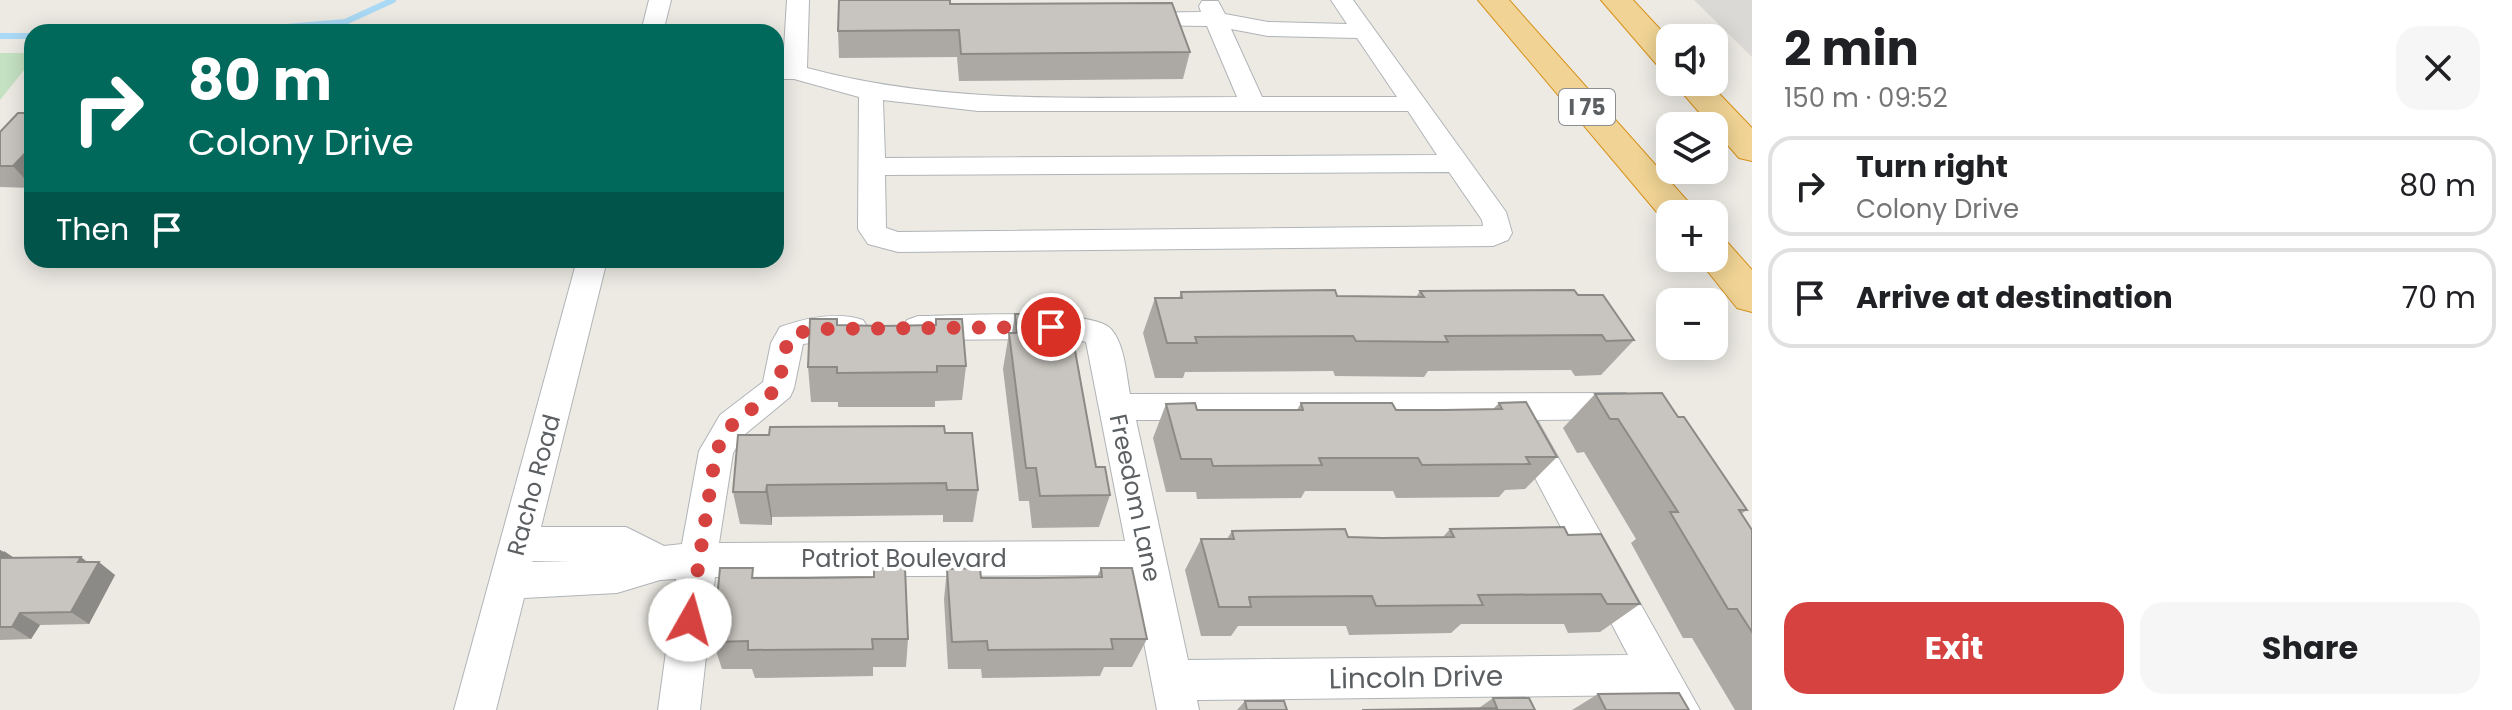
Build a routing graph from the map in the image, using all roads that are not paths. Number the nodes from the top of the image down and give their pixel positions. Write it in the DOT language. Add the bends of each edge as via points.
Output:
graph roads {
  1 [pos="660,0"];
  2 [pos="798,0"];
  3 [pos="1342,0"];
  4 [pos="1493,0"];
  5 [pos="1616,0"];
  6 [pos="1212,10"];
  7 [pos="1108,18"];
  8 [pos="654,24"];
  9 [pos="1363,31"];
  10 [pos="1656,44"];
  11 [pos="786,72"];
  12 [pos="871,91"];
  13 [pos="1703,96"];
  14 [pos="1253,104"];
  15 [pos="1415,104"];
  16 [pos="1752,150"];
  17 [pos="1456,163"];
  18 [pos="871,167"];
  19 [pos="1668,200"];
  20 [pos="590,268"];
  21 [pos="1728,269"];
  22 [pos="1752,297"];
  23 [pos="1514,406"];
  24 [pos="1641,406"];
  25 [pos="1116,407"];
  26 [pos="518,544"];
  27 [pos="1147,558"];
  28 [pos="698,560"];
  29 [pos="660,563"];
  30 [pos="509,581"];
  31 [pos="1670,693"];
  32 [pos="1175,695"];
  33 [pos="475,710"];
  34 [pos="679,710"];
  1 -- 8 [label="street"];
  2 -- 11 [label="street"];
  3 -- 9 [label="street"];
  4 -- 19 [label="highway, I 75"];
  5 -- 10 [label="highway"];
  6 -- 7 [label="street"];
  6 -- 9 [label="street" via="1268,29"];
  6 -- 14 [label="street"];
  9 -- 15 [label="street"];
  11 -- 12 [label="street"];
  12 -- 14 [label="street" via="978,104"];
  12 -- 18 [label="street"];
  13 -- 16 [label="highway"];
  14 -- 15 [label="street"];
  15 -- 17 [label="street"];
  17 -- 18 [label="street"];
  17 -- 18 [label="street" via="1496,219 1498,233 1493,236 898,242 878,237 872,229"];
  20 -- 26 [label="street, Racho Road"];
  21 -- 22 [label="highway"];
  23 -- 24 [label="street"];
  23 -- 25 [label="street"];
  23 -- 31 [label="street"];
  25 -- 27 [label="street, Freedom Lane"];
  25 -- 28 [label="street, Freedom Lane" via="1103,342 1097,334 1074,327 796,332 788,339 778,388 732,425 716,451"];
  26 -- 29 [label="street" via="626,544"];
  26 -- 30 [label="street, Racho Road"];
  27 -- 28 [label="street, Patriot Boulevard"];
  27 -- 32 [label="street, Freedom Lane"];
  28 -- 29 [label="street, Patriot Boulevard"];
  28 -- 34 [label="street"];
  29 -- 30 [label="street, Patriot Boulevard" via="617,576"];
  30 -- 33 [label="street, Racho Road"];
  31 -- 32 [label="street, Lincoln Drive"];
}
